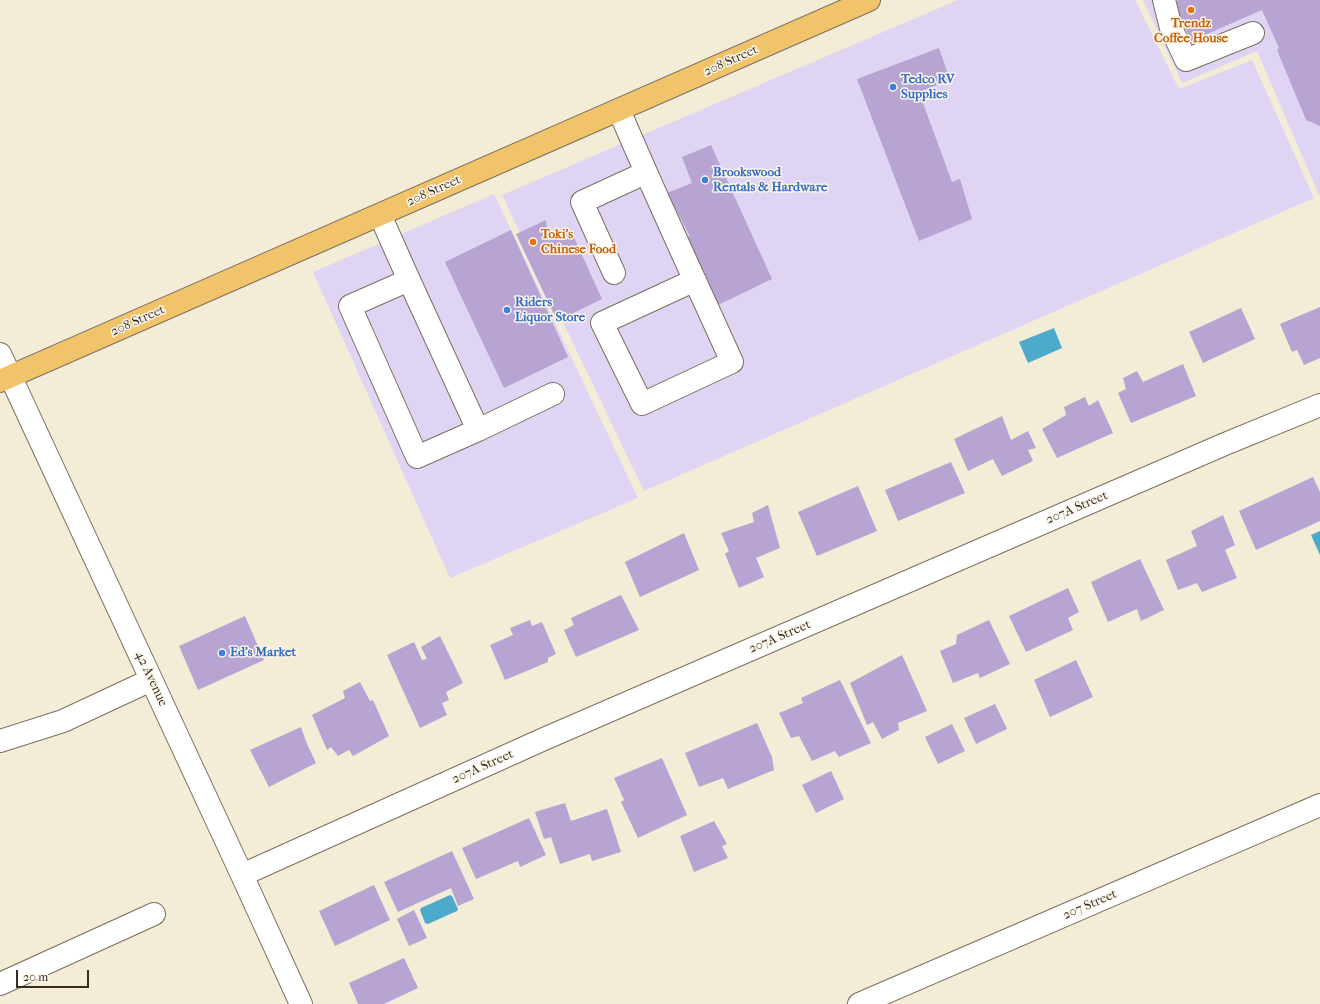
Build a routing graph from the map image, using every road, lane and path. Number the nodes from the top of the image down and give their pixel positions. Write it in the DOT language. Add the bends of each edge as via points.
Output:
graph roads {
  1 [pos="869,0"];
  2 [pos="1164,0"];
  3 [pos="1253,34"];
  4 [pos="619,110"];
  5 [pos="645,173"];
  6 [pos="380,215"];
  7 [pos="614,273"];
  8 [pos="409,280"];
  9 [pos="694,280"];
  10 [pos="0,354"];
  11 [pos="6,379"];
  12 [pos="553,394"];
  13 [pos="1320,405"];
  14 [pos="478,430"];
  15 [pos="152,680"];
  16 [pos="0,741"];
  17 [pos="1320,805"];
  18 [pos="242,875"];
  19 [pos="154,914"];
  20 [pos="0,984"];
  21 [pos="301,1004"];
  22 [pos="859,1004"];
  1 -- 4 [label="main road, 208 Street"];
  2 -- 3 [label="street" via="1171,28 1186,60"];
  4 -- 5 [label="street"];
  4 -- 6 [label="main road, 208 Street"];
  5 -- 7 [label="street" via="582,202"];
  5 -- 9 [label="street"];
  6 -- 8 [label="street"];
  6 -- 11 [label="main road, 208 Street"];
  8 -- 14 [label="street"];
  8 -- 14 [label="street" via="350,306 417,457"];
  9 -- 9 [label="street" via="602,323 642,404 732,362"];
  10 -- 11 [label="street, 42 Avenue"];
  11 -- 15 [label="street, 42 Avenue"];
  12 -- 14 [label="street"];
  13 -- 18 [label="street, 207A Street" via="544,739"];
  15 -- 16 [label="street" via="63,721"];
  15 -- 18 [label="street, 42 Avenue"];
  17 -- 22 [label="street, 207 Street"];
  18 -- 21 [label="street, 42 Avenue"];
  19 -- 20 [label="street"];
}
